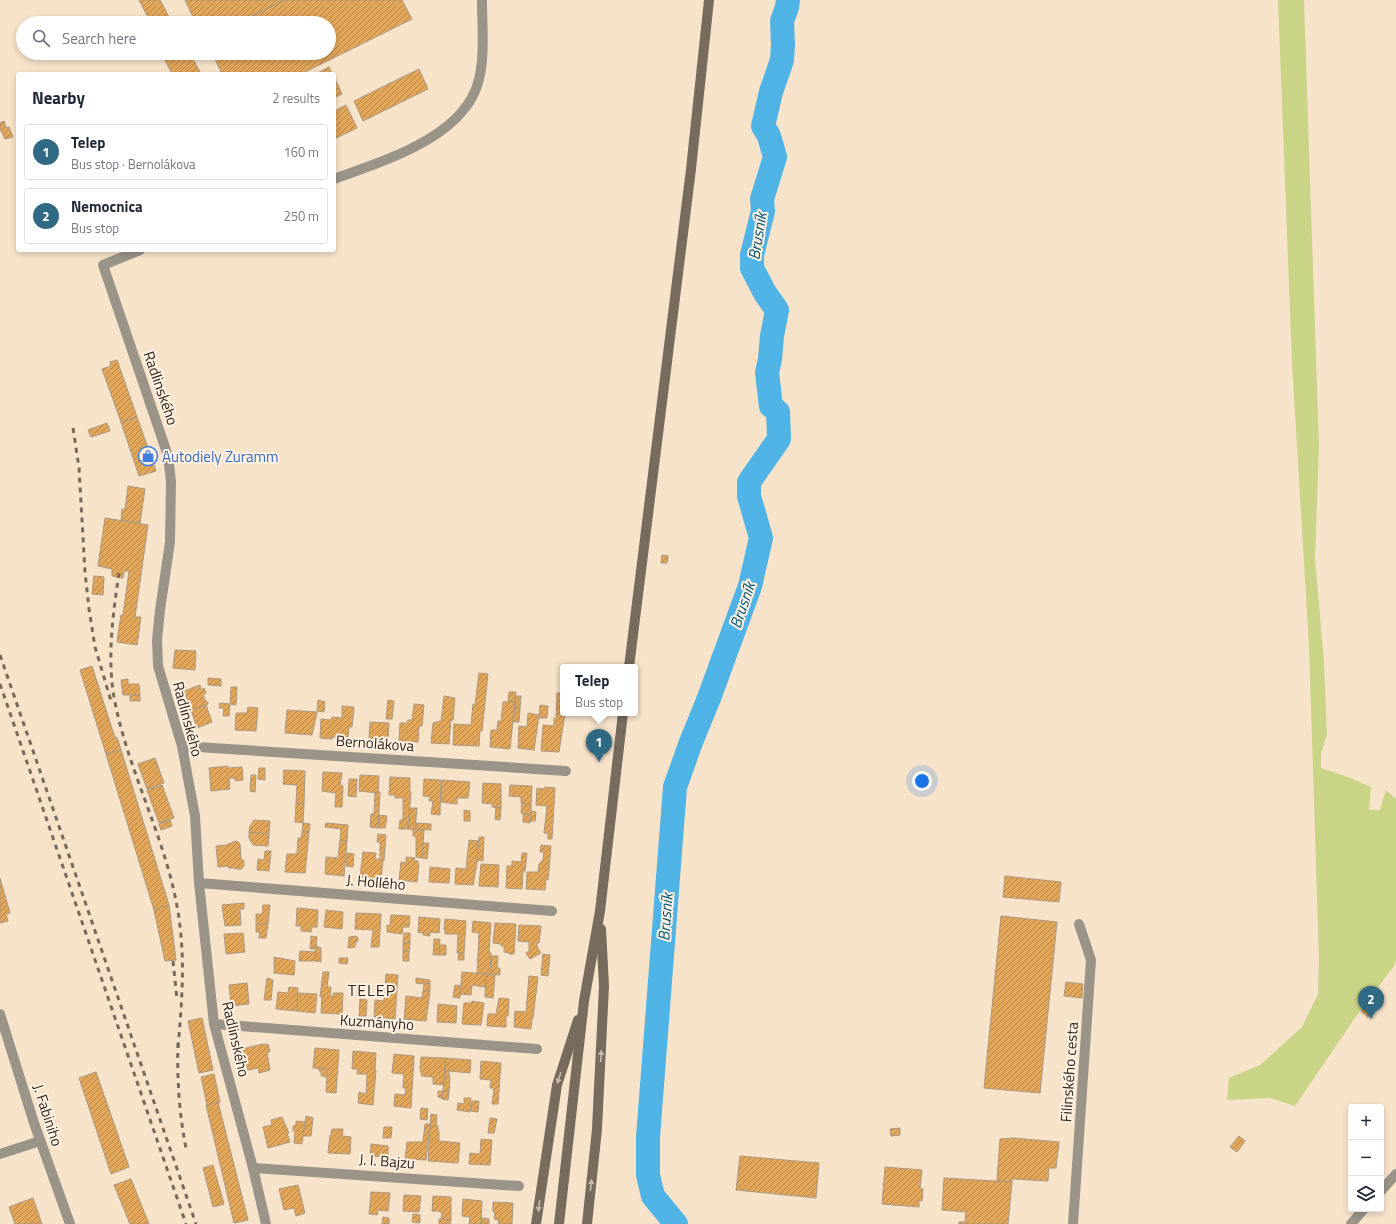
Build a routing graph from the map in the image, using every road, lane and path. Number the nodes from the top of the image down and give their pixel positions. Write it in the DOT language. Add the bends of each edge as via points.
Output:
graph roads {
  1 [pos="482,0"];
  2 [pos="709,0"];
  3 [pos="336,178"];
  4 [pos="135,252"];
  5 [pos="629,664"];
  6 [pos="623,716"];
  7 [pos="182,746"];
  8 [pos="566,771"];
  9 [pos="199,883"];
  10 [pos="552,911"];
  11 [pos="600,911"];
  12 [pos="1079,924"];
  13 [pos="584,1001"];
  14 [pos="0,1014"];
  15 [pos="214,1024"];
  16 [pos="538,1049"];
  17 [pos="40,1140"];
  18 [pos="0,1154"];
  19 [pos="253,1168"];
  20 [pos="1396,1174"];
  21 [pos="519,1186"];
  22 [pos="1384,1188"];
  23 [pos="1361,1212"];
  24 [pos="70,1224"];
  25 [pos="266,1224"];
  26 [pos="536,1224"];
  27 [pos="559,1224"];
  28 [pos="587,1224"];
  29 [pos="1073,1224"];
  30 [pos="1351,1224"];
  1 -- 3 [label="street" via="480,78 475,95 466,108 451,122 408,151"];
  2 -- 5 [label="main road" via="691,169"];
  4 -- 7 [label="street, Radlinského" via="103,265 168,456 171,481 170,542 157,640 158,666"];
  6 -- 11 [label="main road"];
  7 -- 8 [label="street, Bernolákova"];
  7 -- 9 [label="street, Radlinského" via="195,816"];
  9 -- 10 [label="street, J. Hollého"];
  9 -- 15 [label="street, Radlinského"];
  11 -- 13 [label="main road"];
  28 -- 11 [label="main road, one-way" via="597,1129 604,994"];
  12 -- 29 [label="street, Filinského cesta" via="1091,960"];
  13 -- 26 [label="main road, one-way" via="557,1085"];
  13 -- 27 [label="main road"];
  14 -- 17 [label="street, J. Fabiniho"];
  15 -- 16 [label="street, Kuzmányho"];
  15 -- 19 [label="street, Radlinského"];
  17 -- 18 [label="street"];
  17 -- 24 [label="street, J. Fabiniho"];
  19 -- 21 [label="street, J. I. Bajzu"];
  19 -- 25 [label="street, Radlinského"];
  20 -- 22 [label="street"];
  23 -- 30 [label="street"];
}
